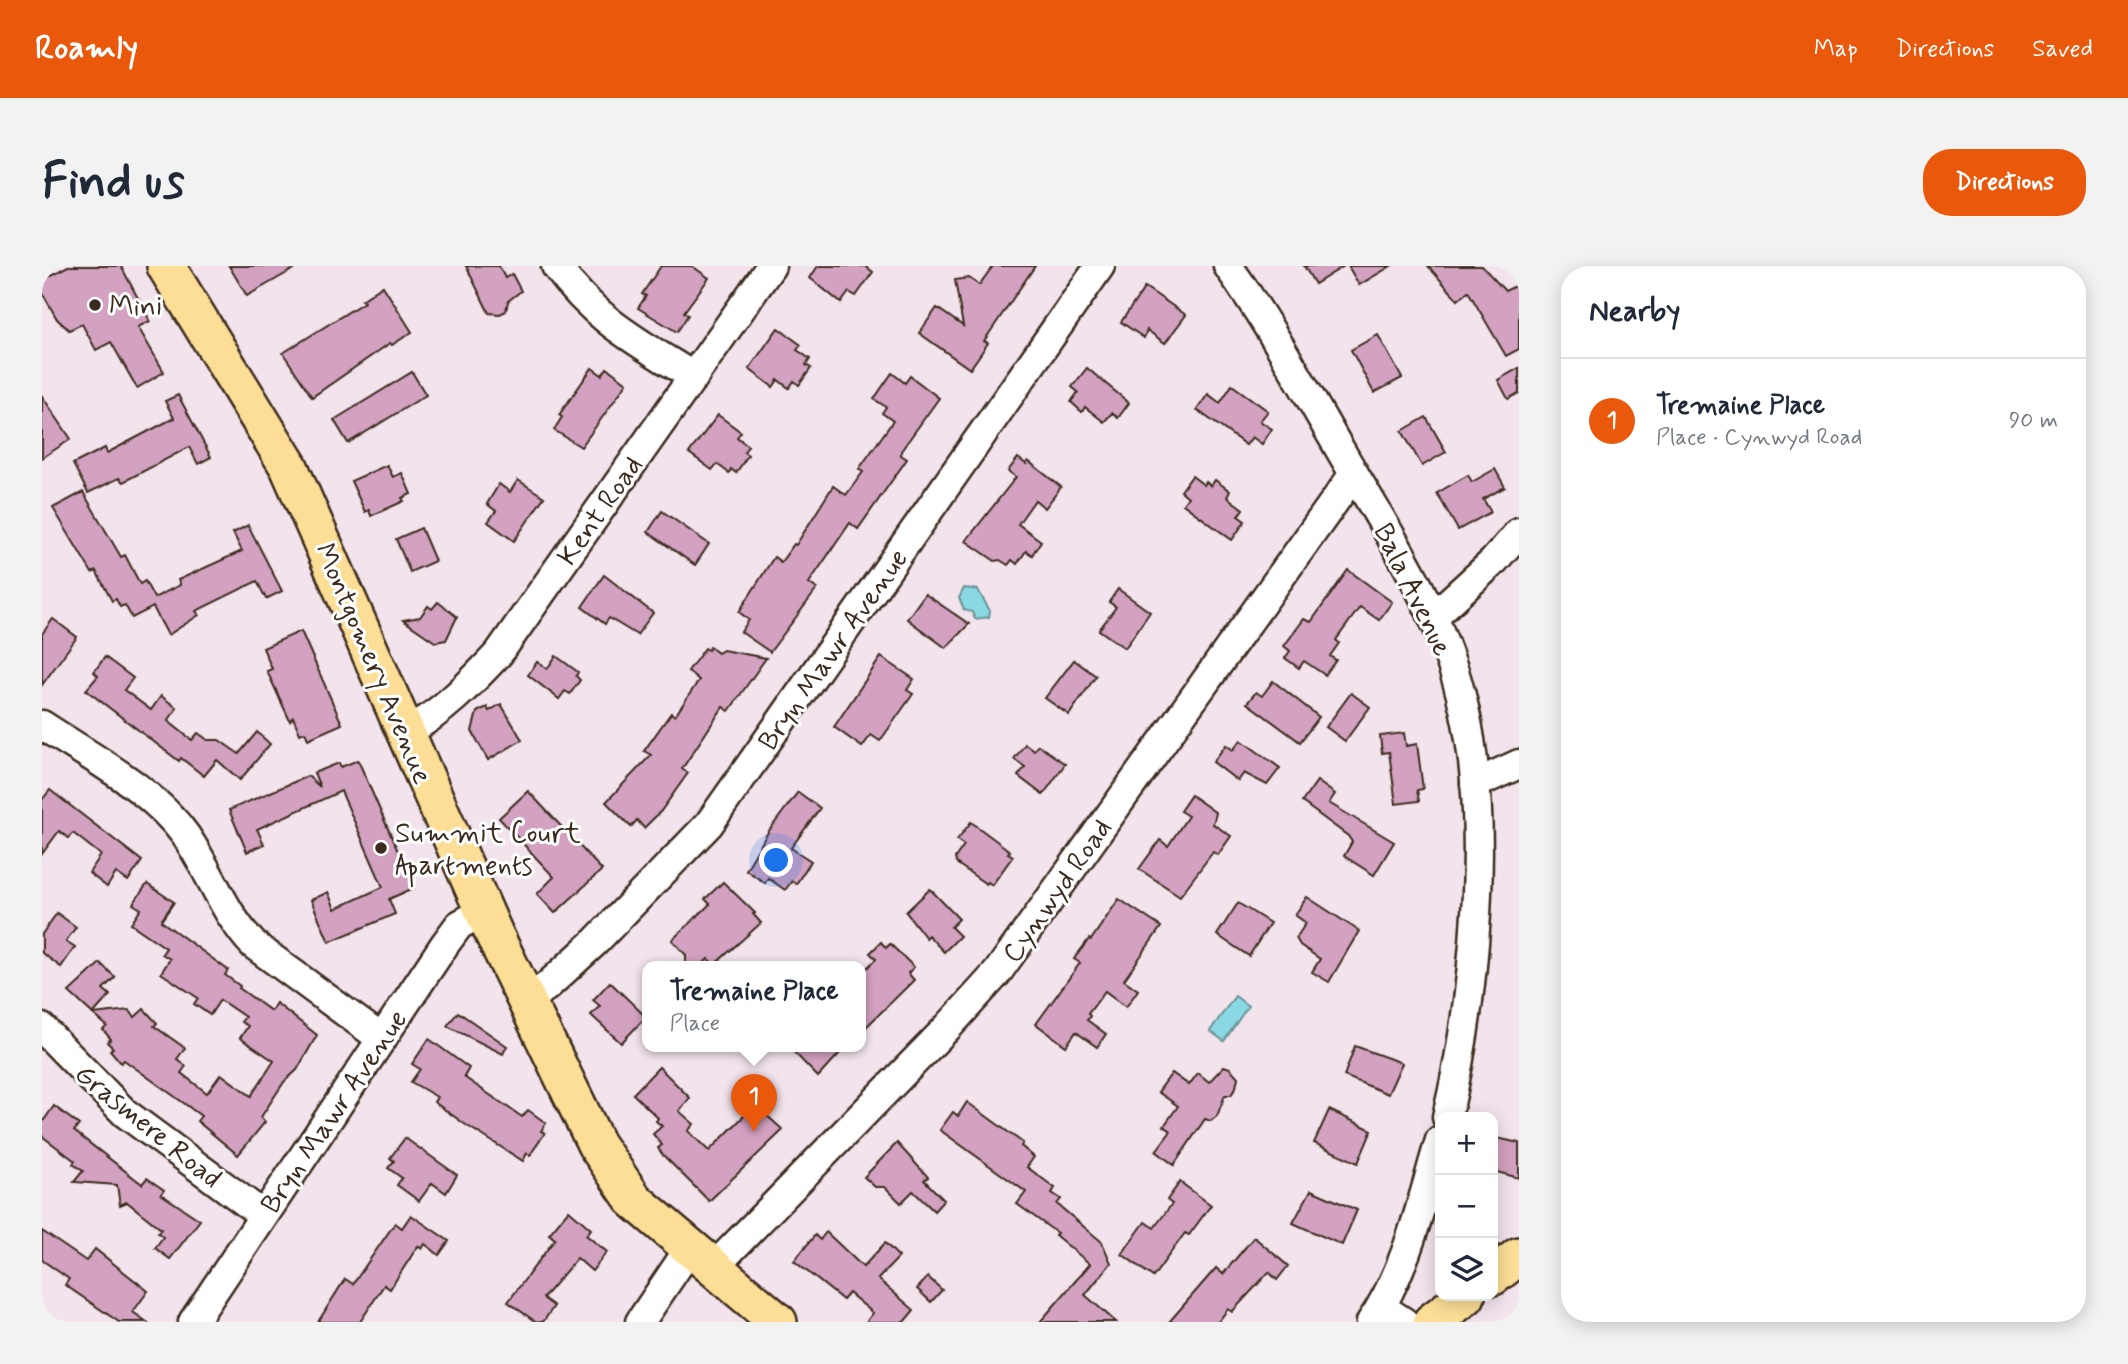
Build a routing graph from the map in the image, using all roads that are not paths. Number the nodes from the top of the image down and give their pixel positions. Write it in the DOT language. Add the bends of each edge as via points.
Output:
graph roads {
  1 [pos="166,266"];
  2 [pos="556,266"];
  3 [pos="771,266"];
  4 [pos="1100,266"];
  5 [pos="1228,266"];
  6 [pos="694,377"];
  7 [pos="1354,474"];
  8 [pos="1519,532"];
  9 [pos="1433,617"];
  10 [pos="42,725"];
  11 [pos="405,733"];
  12 [pos="1519,764"];
  13 [pos="1475,784"];
  14 [pos="484,911"];
  15 [pos="526,1000"];
  16 [pos="42,1028"];
  17 [pos="382,1039"];
  18 [pos="1448,1112"];
  19 [pos="1435,1156"];
  20 [pos="263,1215"];
  21 [pos="1519,1256"];
  22 [pos="701,1259"];
  23 [pos="1498,1272"];
  24 [pos="1459,1301"];
  25 [pos="1386,1317"];
  26 [pos="193,1322"];
  27 [pos="640,1322"];
  28 [pos="778,1322"];
  29 [pos="1432,1322"];
  1 -- 11 [label="main road, Montgomery Avenue" via="289,467"];
  2 -- 6 [label="street" via="578,296 605,321"];
  3 -- 6 [label="street, Kent Road"];
  4 -- 15 [label="street, Bryn Mawr Avenue" via="709,824 594,943"];
  5 -- 7 [label="street, Bala Avenue"];
  6 -- 11 [label="street, Kent Road" via="499,653 427,721"];
  7 -- 9 [label="street, Bala Avenue"];
  7 -- 22 [label="street, Cynwyd Road" via="996,973 948,1027"];
  8 -- 9 [label="street"];
  9 -- 13 [label="street, Bala Avenue" via="1464,705"];
  10 -- 17 [label="street" via="138,789 170,817 240,931"];
  11 -- 14 [label="main road, Montgomery Avenue"];
  12 -- 13 [label="street"];
  13 -- 18 [label="street, Bala Avenue" via="1474,921 1468,995"];
  14 -- 15 [label="main road, Montgomery Avenue"];
  14 -- 17 [label="street, Bryn Mawr Avenue" via="459,925"];
  15 -- 22 [label="main road, Montgomery Avenue" via="613,1172 634,1200"];
  16 -- 20 [label="street, Grasmere Road" via="125,1113"];
  17 -- 20 [label="street, Bryn Mawr Avenue"];
  19 -- 25 [label="street"];
  20 -- 26 [label="street, Bryn Mawr Avenue"];
  21 -- 23 [label="main road"];
  22 -- 27 [label="street, Cynwyd Road"];
  22 -- 28 [label="main road, Montgomery Avenue"];
  24 -- 29 [label="main road"];
}
